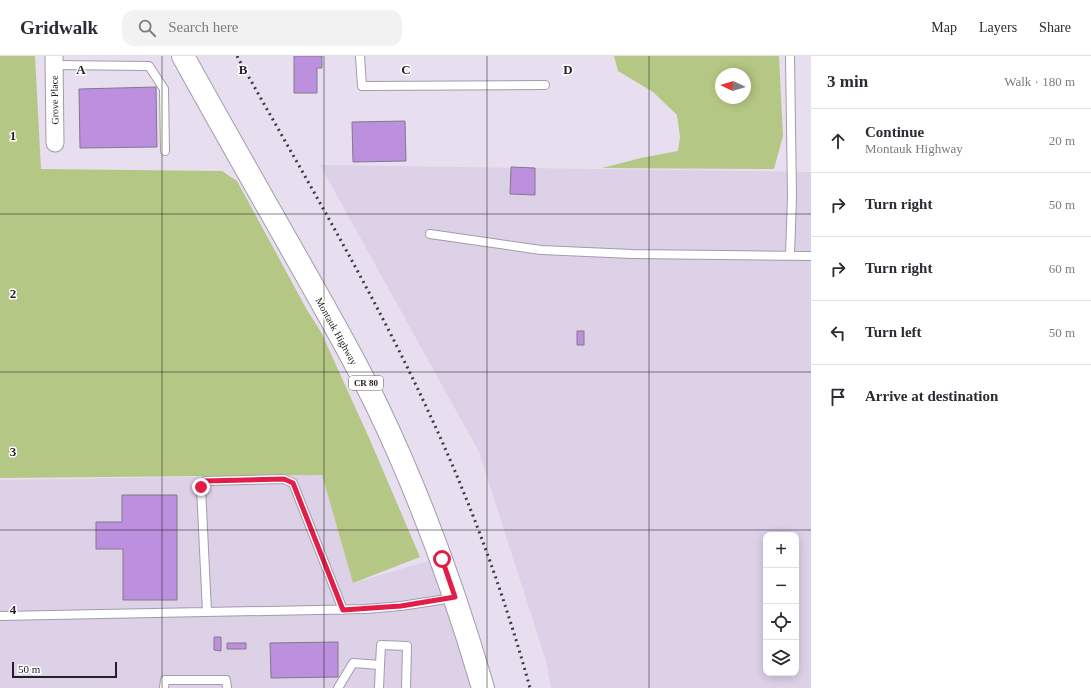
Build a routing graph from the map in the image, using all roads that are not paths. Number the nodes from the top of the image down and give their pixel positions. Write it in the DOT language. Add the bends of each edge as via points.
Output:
graph roads {
  1 [pos="183,56"];
  2 [pos="201,56"];
  3 [pos="360,56"];
  4 [pos="790,56"];
  5 [pos="54,61"];
  6 [pos="545,85"];
  7 [pos="206,98"];
  8 [pos="55,143"];
  9 [pos="165,151"];
  10 [pos="430,234"];
  11 [pos="790,255"];
  12 [pos="811,256"];
  13 [pos="455,597"];
  14 [pos="343,610"];
  15 [pos="207,612"];
  16 [pos="0,616"];
  17 [pos="380,665"];
  18 [pos="164,688"];
  19 [pos="227,688"];
  20 [pos="338,688"];
  21 [pos="379,688"];
  22 [pos="406,688"];
  23 [pos="483,688"];
  1 -- 7 [label="main road, Montauk Highway / CR 80"];
  2 -- 7 [label="main road"];
  3 -- 6 [label="lane" via="362,86"];
  4 -- 11 [label="lane"];
  5 -- 8 [label="street, Grove Place"];
  5 -- 9 [label="lane" via="149,66 164,89"];
  7 -- 13 [label="main road, Montauk Highway / CR 80" via="371,394 419,501"];
  10 -- 11 [label="lane" via="541,250 632,254"];
  11 -- 12 [label="lane"];
  13 -- 14 [label="lane" via="401,606"];
  13 -- 23 [label="main road, Montauk Highway / CR 80"];
  14 -- 15 [label="lane"];
  14 -- 15 [label="lane" via="293,483 284,479 205,481 201,487"];
  15 -- 16 [label="lane"];
  17 -- 20 [label="lane" via="353,663"];
  17 -- 21 [label="lane"];
  17 -- 22 [label="lane" via="381,645 407,646"];
  18 -- 19 [label="lane" via="165,680 226,680"];
}
